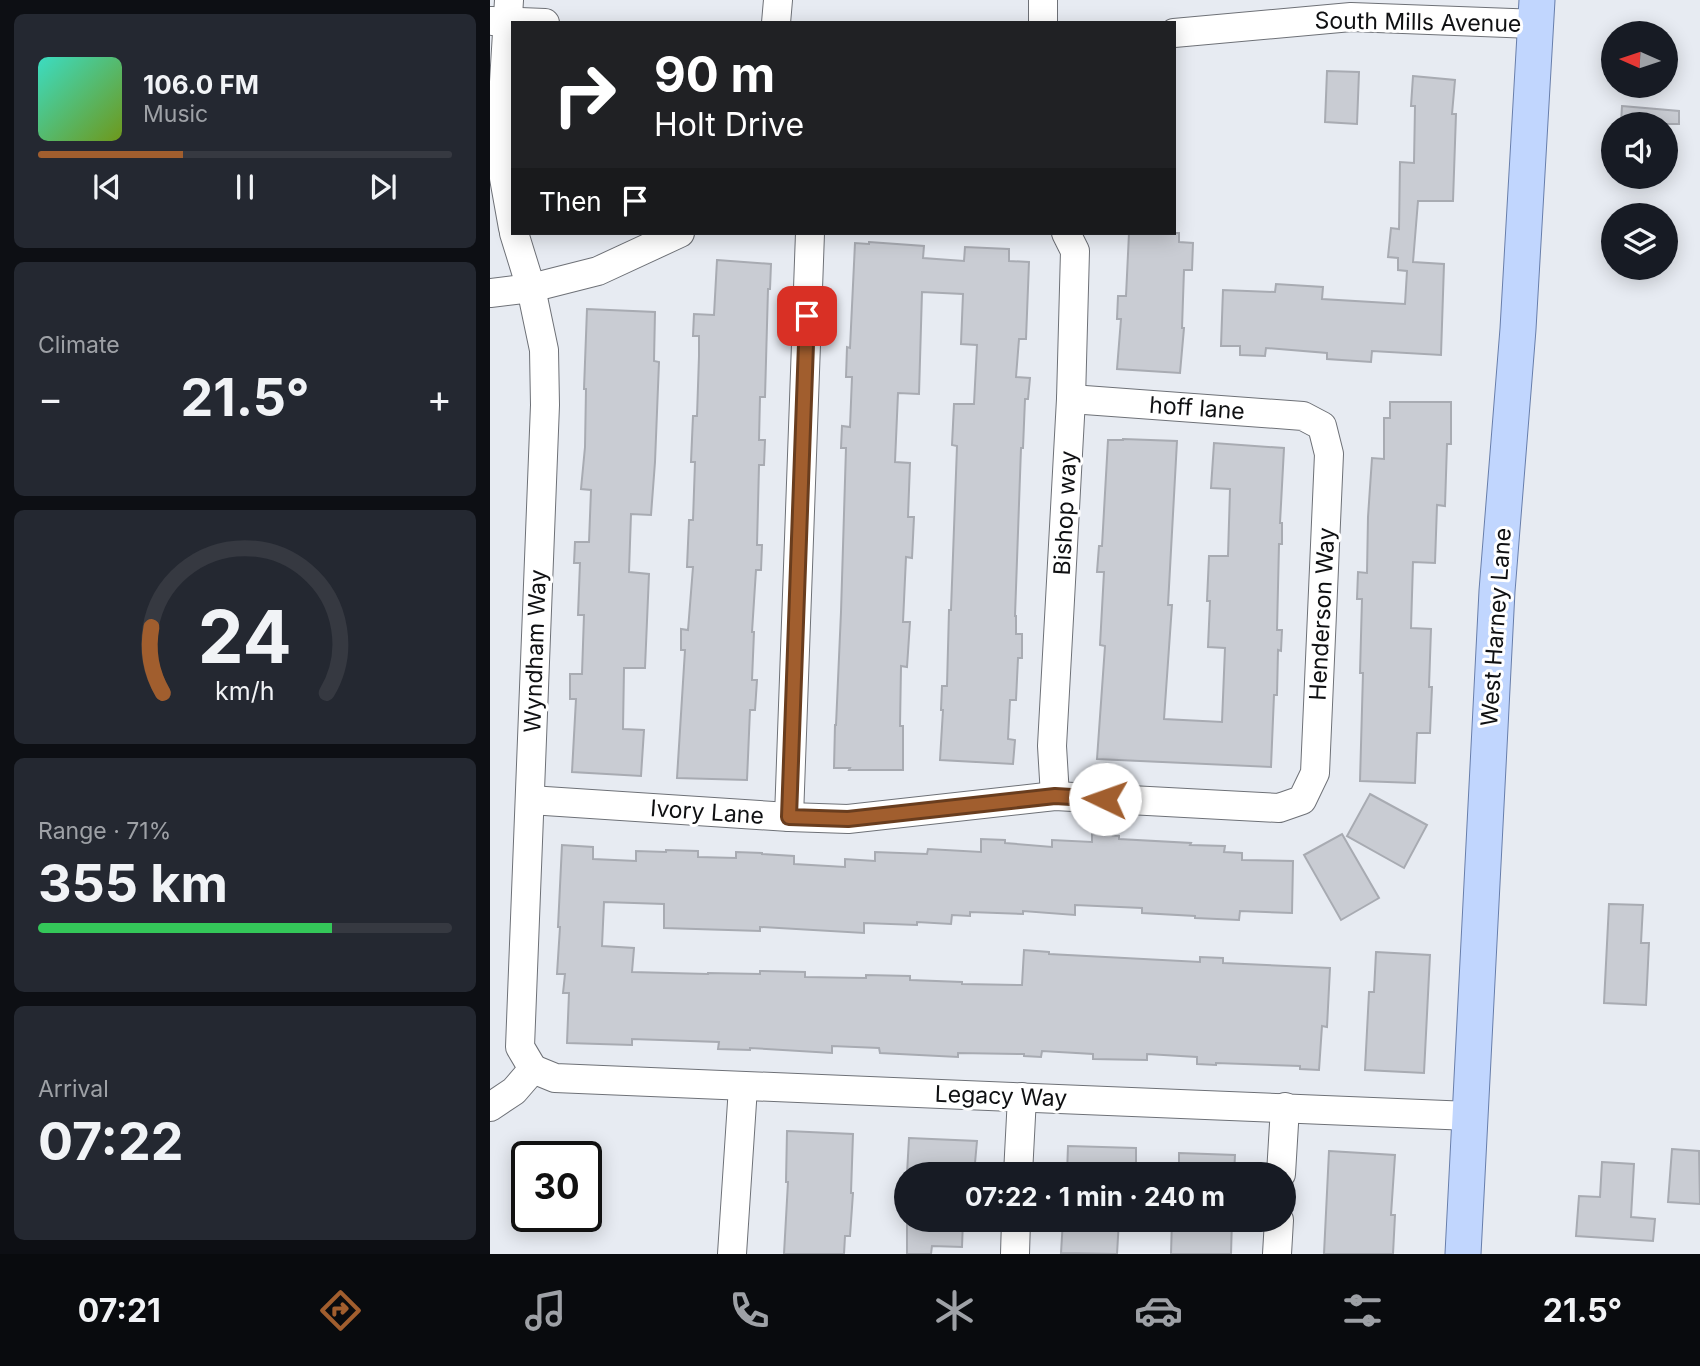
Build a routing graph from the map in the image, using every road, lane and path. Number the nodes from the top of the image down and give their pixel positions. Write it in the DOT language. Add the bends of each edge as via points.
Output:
graph roads {
  1 [pos="778,0"];
  2 [pos="1043,0"];
  3 [pos="1537,12"];
  4 [pos="502,14"];
  5 [pos="535,21"];
  6 [pos="776,21"];
  7 [pos="1043,21"];
  8 [pos="1176,33"];
  9 [pos="511,217"];
  10 [pos="515,235"];
  11 [pos="676,235"];
  12 [pos="810,235"];
  13 [pos="1067,235"];
  14 [pos="531,288"];
  15 [pos="490,293"];
  16 [pos="1071,399"];
  17 [pos="1322,426"];
  18 [pos="1055,796"];
  19 [pos="530,800"];
  20 [pos="1302,800"];
  21 [pos="789,817"];
  22 [pos="533,1069"];
  23 [pos="743,1087"];
  24 [pos="1022,1097"];
  25 [pos="490,1107"];
  26 [pos="1285,1107"];
  27 [pos="1470,1116"];
  28 [pos="1019,1162"];
  29 [pos="1282,1162"];
  30 [pos="1016,1232"];
  31 [pos="1278,1232"];
  32 [pos="732,1254"];
  33 [pos="1015,1254"];
  34 [pos="1277,1254"];
  35 [pos="1463,1254"];
  1 -- 6 [label="street"];
  2 -- 7 [label="street"];
  3 -- 8 [label="street, South Mills Avenue" via="1351,16"];
  3 -- 27 [label="main road, West Harney Lane" via="1497,591"];
  4 -- 5 [label="street"];
  4 -- 9 [label="street" via="504,178"];
  10 -- 14 [label="street, Wyndham Way"];
  11 -- 14 [label="street" via="598,271"];
  12 -- 21 [label="street"];
  13 -- 16 [label="street, Bishop way" via="1075,251"];
  14 -- 15 [label="street"];
  14 -- 19 [label="street, Wyndham Way" via="544,350 545,405"];
  16 -- 17 [label="street, hoff lane" via="1303,416"];
  16 -- 18 [label="street, Bishop way" via="1052,746"];
  17 -- 20 [label="street, Henderson Way" via="1329,454 1315,773"];
  18 -- 20 [label="street, Ivory Lane" via="1279,808"];
  18 -- 21 [label="street, Ivory Lane" via="848,819"];
  19 -- 21 [label="street, Ivory Lane"];
  19 -- 22 [label="street, Wyndham Way" via="520,1046"];
  22 -- 23 [label="street, Legacy Way" via="555,1078"];
  22 -- 25 [label="street" via="514,1091"];
  23 -- 24 [label="street, Legacy Way"];
  23 -- 32 [label="street"];
  24 -- 26 [label="street, Legacy Way"];
  24 -- 28 [label="street"];
  26 -- 27 [label="street, Legacy Way"];
  26 -- 29 [label="street"];
  27 -- 35 [label="main road, West Harney Lane"];
  30 -- 33 [label="street"];
  31 -- 34 [label="street"];
}
